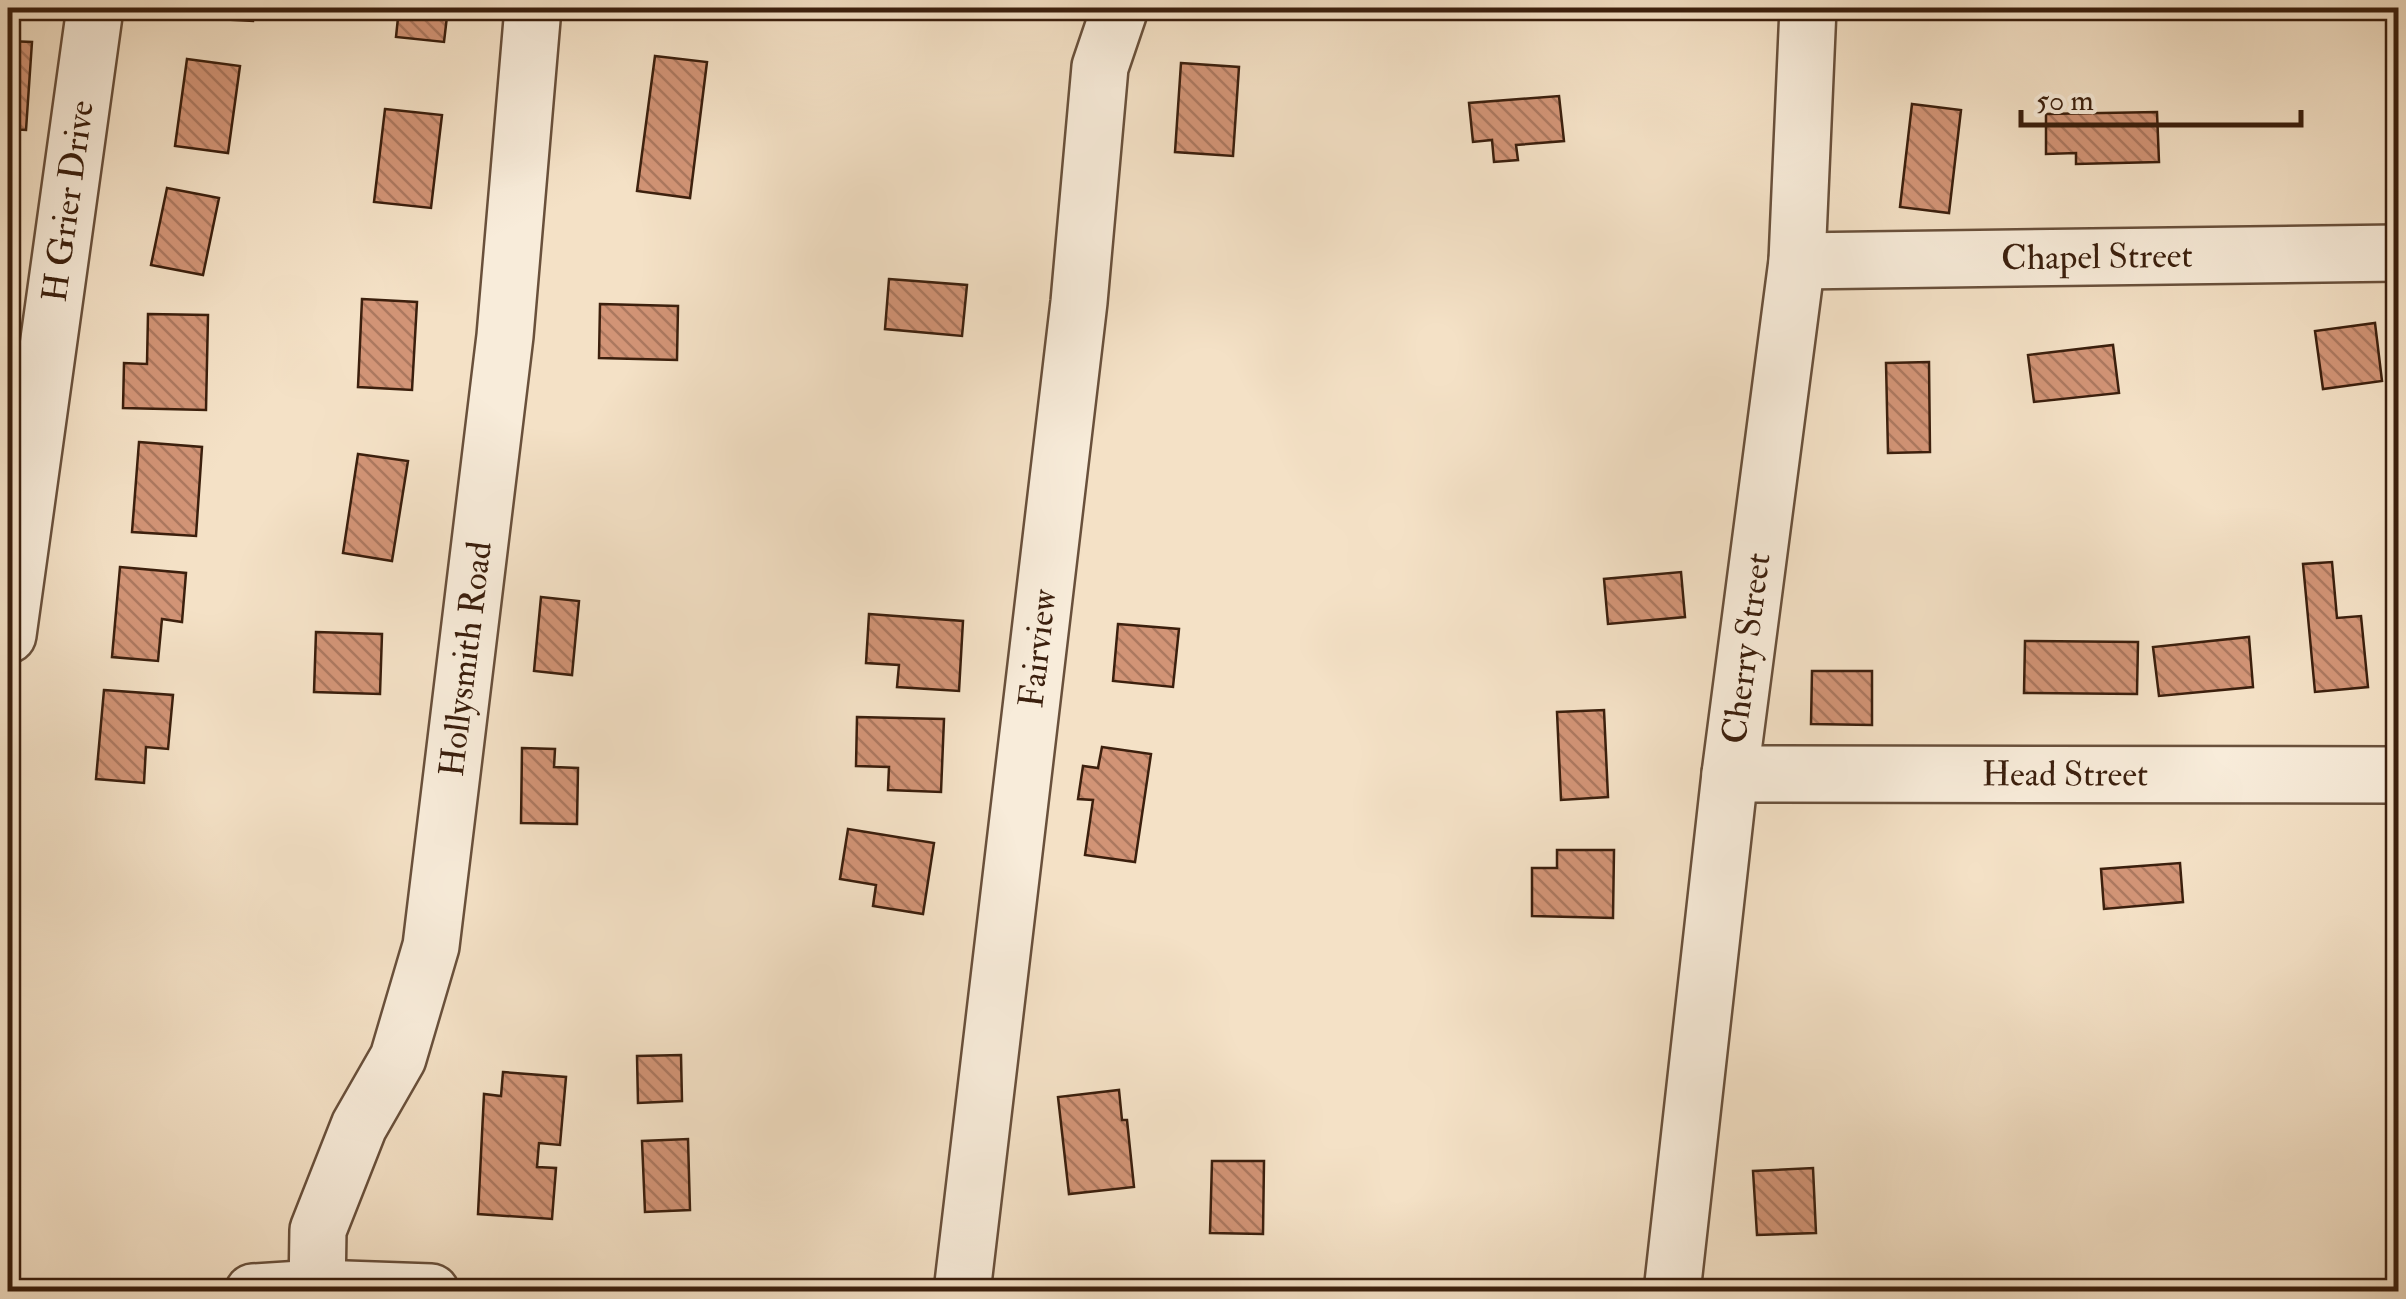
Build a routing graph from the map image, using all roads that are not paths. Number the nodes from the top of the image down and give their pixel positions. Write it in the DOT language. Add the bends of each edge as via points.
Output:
graph roads {
  1 [pos="96,8"];
  2 [pos="533,8"];
  3 [pos="1120,8"];
  4 [pos="1808,8"];
  5 [pos="2398,253"];
  6 [pos="1798,262"];
  7 [pos="8,635"];
  8 [pos="1730,774"];
  9 [pos="2398,775"];
  10 [pos="317,1290"];
  11 [pos="253,1292"];
  12 [pos="431,1292"];
  13 [pos="962,1292"];
  14 [pos="1672,1292"];
  1 -- 7 [label="street, H Grier Drive"];
  2 -- 10 [label="street, Hollysmith Road" via="505,336 430,946 398,1058 359,1126 318,1230"];
  3 -- 13 [label="street, Fairview" via="1100,67 1079,302"];
  4 -- 6 [label="street, Cherry Street"];
  5 -- 6 [label="street, Chapel Street"];
  6 -- 8 [label="street, Cherry Street"];
  8 -- 9 [label="street, Head Street"];
  8 -- 14 [label="street, Cherry Street"];
  10 -- 11 [label="street"];
  10 -- 12 [label="street"];
}
